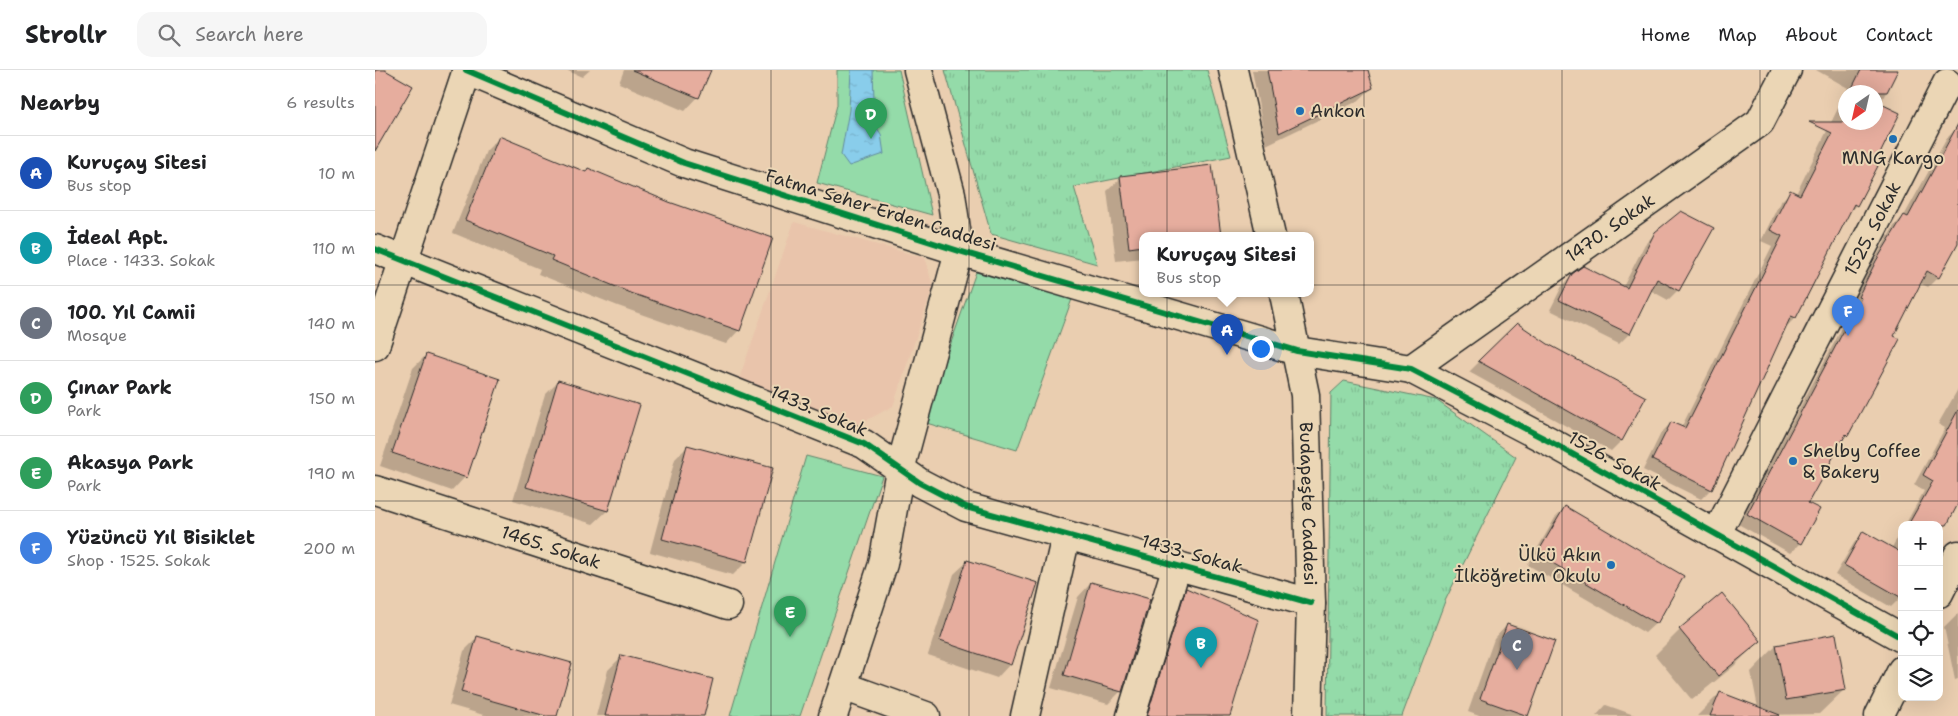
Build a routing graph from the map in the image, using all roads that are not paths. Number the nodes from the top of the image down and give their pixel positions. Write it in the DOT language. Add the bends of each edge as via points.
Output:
graph roads {
  1 [pos="467,70"];
  2 [pos="918,70"];
  3 [pos="1233,70"];
  4 [pos="1787,70"];
  5 [pos="1947,82"];
  6 [pos="1270,232"];
  7 [pos="375,249"];
  8 [pos="959,251"];
  9 [pos="404,260"];
  10 [pos="1285,297"];
  11 [pos="375,346"];
  12 [pos="1297,352"];
  13 [pos="1411,369"];
  14 [pos="900,470"];
  15 [pos="375,490"];
  16 [pos="1716,535"];
  17 [pos="1066,536"];
  18 [pos="1958,554"];
  19 [pos="1177,565"];
  20 [pos="1943,585"];
  21 [pos="1311,603"];
  22 [pos="727,605"];
  23 [pos="1898,636"];
  24 [pos="1898,678"];
  25 [pos="843,686"];
  26 [pos="833,716"];
  27 [pos="926,716"];
  28 [pos="1025,716"];
  29 [pos="1131,716"];
  30 [pos="1309,716"];
  31 [pos="1879,716"];
  1 -- 8 [label="street, Fatma Seher Erden Caddesi" via="684,163"];
  1 -- 9 [label="street"];
  2 -- 8 [label="street" via="951,194"];
  3 -- 6 [label="street"];
  4 -- 13 [label="street, 1470. Sokak" via="1760,122"];
  5 -- 16 [label="street, 1525. Sokak"];
  7 -- 9 [label="street, 1433. Sokak"];
  8 -- 12 [label="street, Fatma Seher Erden Caddesi"];
  8 -- 14 [label="street"];
  9 -- 11 [label="street"];
  9 -- 14 [label="street, 1433. Sokak" via="864,444"];
  10 -- 12 [label="street, Budapeşte Caddesi"];
  12 -- 13 [label="street, 1526. Sokak"];
  12 -- 21 [label="street, Budapeşte Caddesi" via="1305,395"];
  13 -- 16 [label="street, 1526. Sokak" via="1549,441"];
  14 -- 17 [label="street, 1433. Sokak" via="941,496 966,507"];
  14 -- 25 [label="street" via="883,564"];
  15 -- 22 [label="street, 1465. Sokak"];
  16 -- 23 [label="street, 1526. Sokak"];
  17 -- 19 [label="street, 1433. Sokak"];
  17 -- 28 [label="street"];
  18 -- 20 [label="street"];
  19 -- 21 [label="street, 1433. Sokak"];
  19 -- 29 [label="street"];
  21 -- 30 [label="street, Budapeşte Caddesi"];
  24 -- 31 [label="street"];
  25 -- 26 [label="street"];
  25 -- 27 [label="street"];
}
